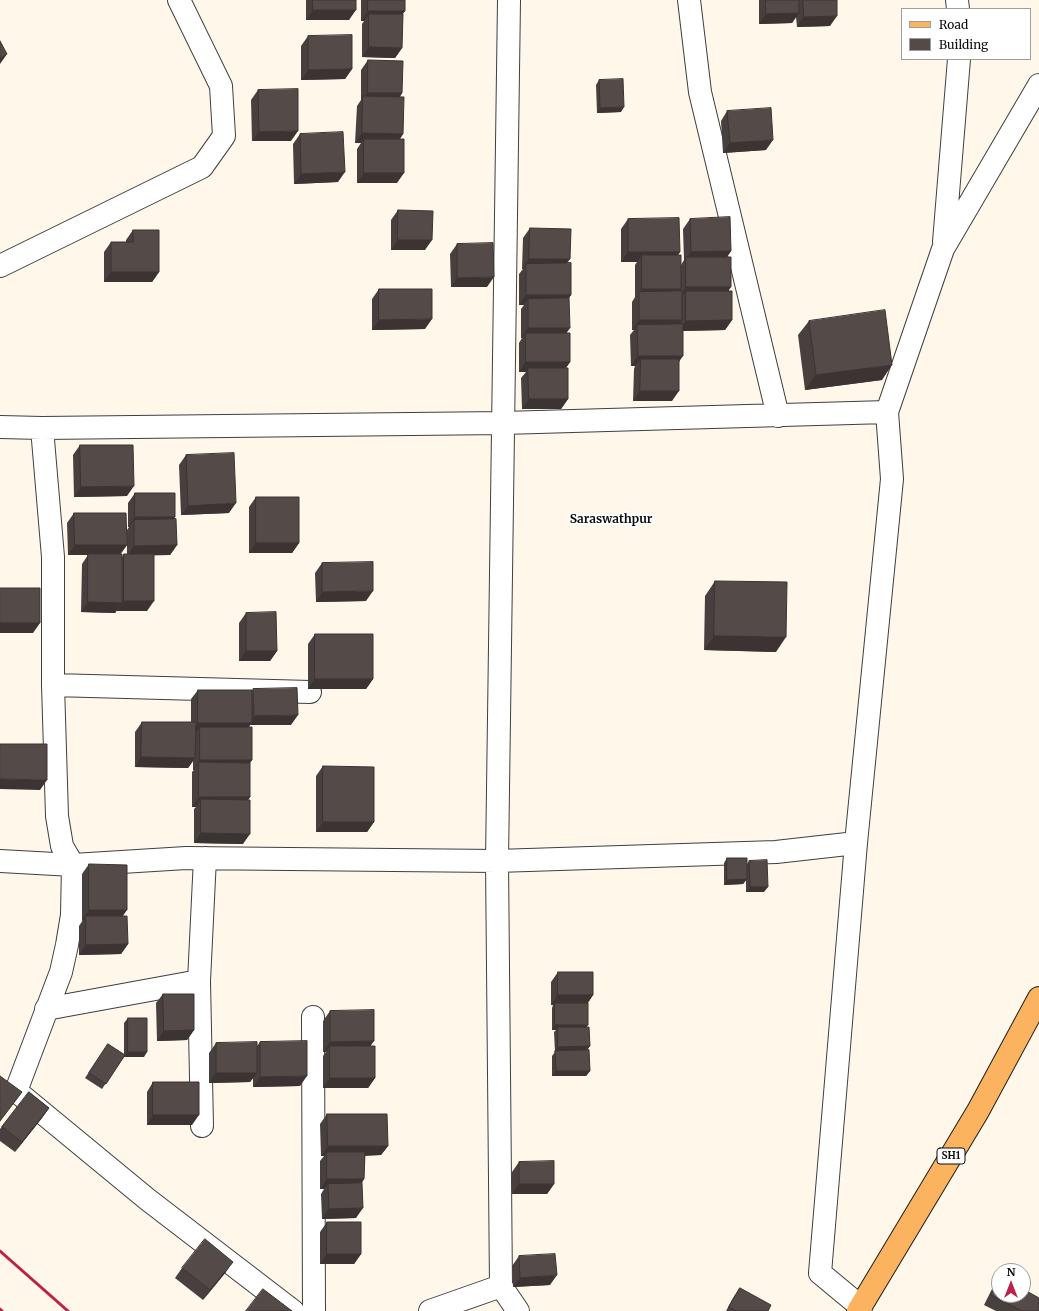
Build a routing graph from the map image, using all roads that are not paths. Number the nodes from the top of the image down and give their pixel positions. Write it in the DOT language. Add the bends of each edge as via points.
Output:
graph roads {
  1 [pos="179,0"];
  2 [pos="509,0"];
  3 [pos="689,0"];
  4 [pos="960,60"];
  5 [pos="1039,85"];
  6 [pos="943,249"];
  7 [pos="0,266"];
  8 [pos="887,412"];
  9 [pos="778,416"];
  10 [pos="503,423"];
  11 [pos="0,427"];
  12 [pos="42,428"];
  13 [pos="53,684"];
  14 [pos="310,692"];
  15 [pos="856,842"];
  16 [pos="204,858"];
  17 [pos="0,861"];
  18 [pos="497,861"];
  19 [pos="73,865"];
  20 [pos="199,981"];
  21 [pos="1039,998"];
  22 [pos="46,1009"];
  23 [pos="313,1017"];
  24 [pos="202,1126"];
  25 [pos="501,1286"];
  26 [pos="860,1309"];
  27 [pos="293,1311"];
  28 [pos="314,1311"];
  29 [pos="430,1311"];
  30 [pos="518,1311"];
  1 -- 7 [label="street" via="221,86 224,136 202,167"];
  2 -- 10 [label="street"];
  3 -- 9 [label="street" via="700,92"];
  4 -- 6 [label="street"];
  5 -- 6 [label="street"];
  6 -- 8 [label="street"];
  8 -- 9 [label="street"];
  8 -- 15 [label="street" via="892,479"];
  9 -- 10 [label="street"];
  10 -- 12 [label="street"];
  10 -- 18 [label="street"];
  11 -- 12 [label="street"];
  12 -- 13 [label="street" via="53,557"];
  13 -- 14 [label="street"];
  13 -- 19 [label="street" via="57,816 62,846"];
  15 -- 18 [label="street" via="776,852"];
  15 -- 26 [label="street" via="820,1273"];
  16 -- 18 [label="street"];
  16 -- 19 [label="street"];
  16 -- 20 [label="street"];
  17 -- 19 [label="street"];
  18 -- 25 [label="street"];
  19 -- 22 [label="street" via="72,915 67,945 61,972"];
  20 -- 22 [label="street"];
  20 -- 24 [label="street"];
  21 -- 26 [label="main road, SH1" via="978,1111"];
  22 -- 27 [label="street" via="16,1091 147,1199"];
  23 -- 28 [label="street"];
  25 -- 29 [label="street"];
  25 -- 30 [label="street"];
}
